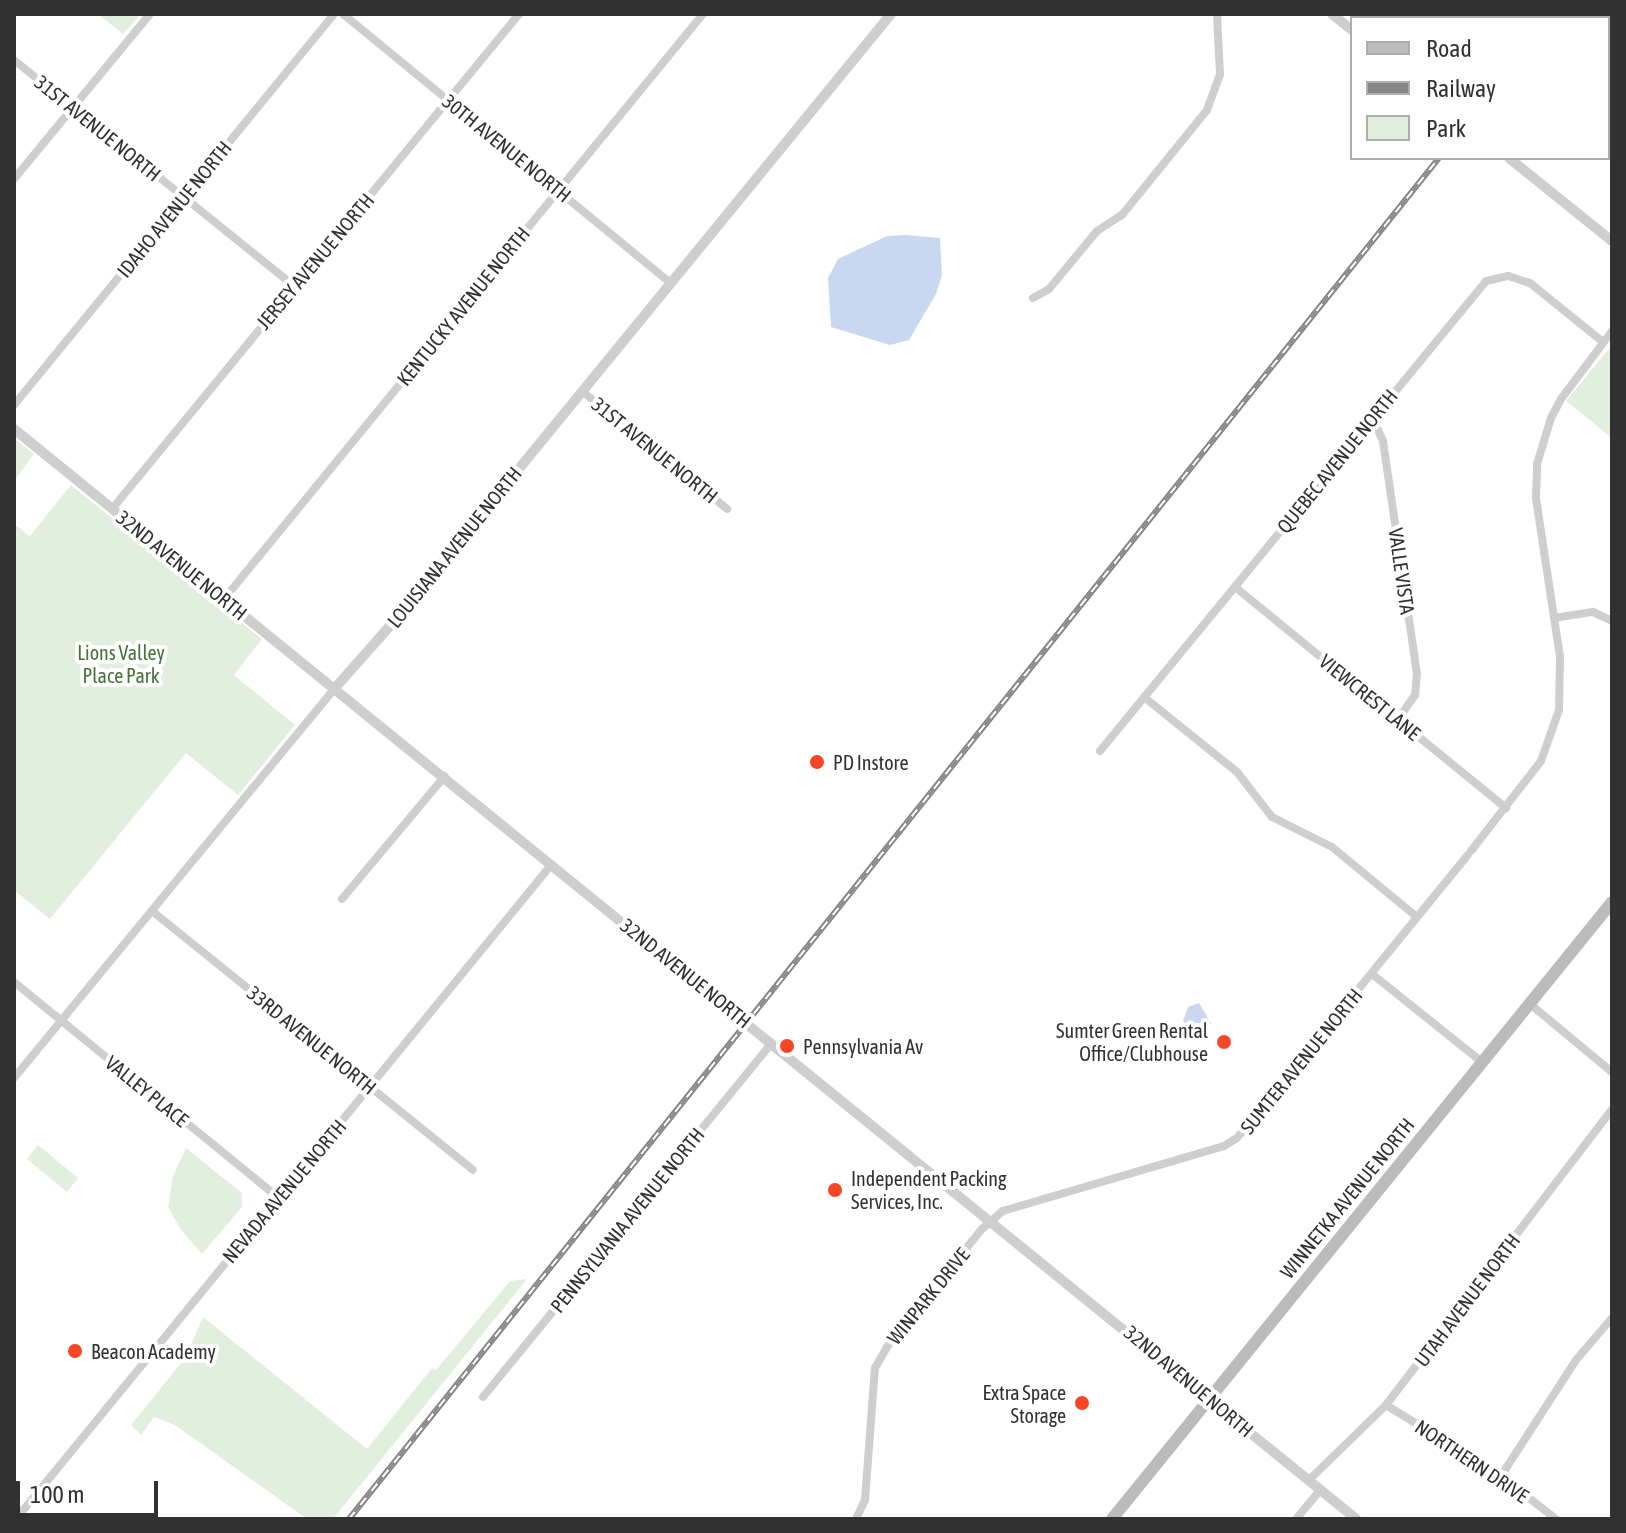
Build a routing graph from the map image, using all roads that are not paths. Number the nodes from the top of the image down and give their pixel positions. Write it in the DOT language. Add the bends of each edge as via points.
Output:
graph roads {
  1 [pos="150,14"];
  2 [pos="334,14"];
  3 [pos="343,14"];
  4 [pos="519,14"];
  5 [pos="703,14"];
  6 [pos="891,14"];
  7 [pos="1217,14"];
  8 [pos="1332,14"];
  9 [pos="1350,28"];
  10 [pos="14,60"];
  11 [pos="448,100"];
  12 [pos="72,108"];
  13 [pos="1511,160"];
  14 [pos="14,179"];
  15 [pos="558,191"];
  16 [pos="184,198"];
  17 [pos="1612,241"];
  18 [pos="670,283"];
  19 [pos="294,286"];
  20 [pos="1033,298"];
  21 [pos="1612,331"];
  22 [pos="1603,342"];
  23 [pos="582,391"];
  24 [pos="14,405"];
  25 [pos="1369,423"];
  26 [pos="14,429"];
  27 [pos="112,509"];
  28 [pos="727,509"];
  29 [pos="1235,587"];
  30 [pos="224,599"];
  31 [pos="1554,618"];
  32 [pos="1612,621"];
  33 [pos="335,688"];
  34 [pos="1144,697"];
  35 [pos="1398,719"];
  36 [pos="1100,751"];
  37 [pos="445,776"];
  38 [pos="1506,808"];
  39 [pos="552,864"];
  40 [pos="342,899"];
  41 [pos="1612,902"];
  42 [pos="152,911"];
  43 [pos="1417,917"];
  44 [pos="1372,974"];
  45 [pos="14,982"];
  46 [pos="1530,1004"];
  47 [pos="61,1021"];
  48 [pos="772,1043"];
  49 [pos="1482,1062"];
  50 [pos="1612,1072"];
  51 [pos="14,1078"];
  52 [pos="370,1087"];
  53 [pos="1612,1109"];
  54 [pos="473,1170"];
  55 [pos="280,1199"];
  56 [pos="992,1220"];
  57 [pos="1612,1318"];
  58 [pos="483,1397"];
  59 [pos="1210,1398"];
  60 [pos="1386,1405"];
  61 [pos="1501,1476"];
  62 [pos="1309,1480"];
  63 [pos="1320,1490"];
  64 [pos="16,1519"];
  65 [pos="856,1519"];
  66 [pos="1112,1519"];
  67 [pos="1296,1519"];
  68 [pos="1356,1519"];
  69 [pos="1556,1519"];
  1 -- 12 [label="street"];
  2 -- 16 [label="street, IDAHO AVENUE NORTH"];
  3 -- 11 [label="street, 30TH AVENUE NORTH"];
  4 -- 11 [label="street, JERSEY AVENUE NORTH"];
  5 -- 15 [label="street, KENTUCKY AVENUE NORTH"];
  6 -- 18 [label="street, LOUISIANA AVENUE NORTH"];
  7 -- 20 [label="street" via="1220,74 1207,110 1122,215 1097,231 1049,289"];
  8 -- 9 [label="street"];
  10 -- 12 [label="street, 31ST AVENUE NORTH"];
  11 -- 15 [label="street, 30TH AVENUE NORTH"];
  11 -- 19 [label="street, JERSEY AVENUE NORTH"];
  12 -- 14 [label="street"];
  12 -- 16 [label="street, 31ST AVENUE NORTH"];
  13 -- 17 [label="street"];
  15 -- 18 [label="street, 30TH AVENUE NORTH"];
  15 -- 30 [label="street, KENTUCKY AVENUE NORTH"];
  16 -- 19 [label="street, 31ST AVENUE NORTH"];
  16 -- 24 [label="street, IDAHO AVENUE NORTH"];
  18 -- 23 [label="street, LOUISIANA AVENUE NORTH"];
  19 -- 27 [label="street, JERSEY AVENUE NORTH"];
  21 -- 22 [label="street, SUMTER AVENUE NORTH"];
  22 -- 25 [label="street, QUEBEC AVENUE NORTH" via="1530,283 1497,277 1476,291"];
  22 -- 31 [label="street, SUMTER AVENUE NORTH" via="1561,399 1537,464 1536,498"];
  23 -- 28 [label="street, 31ST AVENUE NORTH"];
  23 -- 33 [label="street, LOUISIANA AVENUE NORTH"];
  25 -- 29 [label="street, QUEBEC AVENUE NORTH"];
  25 -- 35 [label="street, VALLE VISTA" via="1383,441 1417,673 1415,695"];
  26 -- 27 [label="street, 32ND AVENUE NORTH"];
  27 -- 30 [label="street, 32ND AVENUE NORTH"];
  29 -- 34 [label="street, QUEBEC AVENUE NORTH"];
  29 -- 35 [label="street, VIEWCREST LANE"];
  30 -- 33 [label="street, 32ND AVENUE NORTH"];
  31 -- 32 [label="street" via="1593,612"];
  31 -- 38 [label="street, SUMTER AVENUE NORTH" via="1559,710 1541,761"];
  33 -- 37 [label="street, 32ND AVENUE NORTH"];
  33 -- 42 [label="street, LOUISIANA AVENUE NORTH"];
  34 -- 36 [label="street, QUEBEC AVENUE NORTH"];
  34 -- 43 [label="street" via="1237,772 1272,817 1332,847"];
  35 -- 38 [label="street, VIEWCREST LANE"];
  37 -- 39 [label="street, 32ND AVENUE NORTH"];
  37 -- 40 [label="street"];
  38 -- 43 [label="street, SUMTER AVENUE NORTH"];
  39 -- 48 [label="street, 32ND AVENUE NORTH"];
  39 -- 52 [label="street, NEVADA AVENUE NORTH"];
  41 -- 46 [label="main road, WINNETKA AVENUE NORTH"];
  42 -- 47 [label="street, LOUISIANA AVENUE NORTH"];
  42 -- 52 [label="street, 33RD AVENUE NORTH"];
  43 -- 44 [label="street, SUMTER AVENUE NORTH"];
  44 -- 49 [label="street"];
  44 -- 56 [label="street, SUMTER AVENUE NORTH" via="1237,1138 1003,1211"];
  45 -- 47 [label="street, VALLEY PLACE"];
  46 -- 49 [label="main road, WINNETKA AVENUE NORTH"];
  46 -- 50 [label="street"];
  47 -- 51 [label="street, LOUISIANA AVENUE NORTH"];
  47 -- 55 [label="street, VALLEY PLACE"];
  48 -- 56 [label="street, 32ND AVENUE NORTH"];
  48 -- 58 [label="street, PENNSYLVANIA AVENUE NORTH"];
  49 -- 59 [label="main road, WINNETKA AVENUE NORTH"];
  52 -- 54 [label="street, 33RD AVENUE NORTH"];
  52 -- 55 [label="street, NEVADA AVENUE NORTH"];
  53 -- 60 [label="street, UTAH AVENUE NORTH"];
  55 -- 64 [label="street, NEVADA AVENUE NORTH"];
  56 -- 59 [label="street, 32ND AVENUE NORTH"];
  56 -- 65 [label="street, WINPARK DRIVE" via="881,1356 873,1379 865,1500"];
  57 -- 61 [label="street" via="1576,1360"];
  59 -- 62 [label="street, 32ND AVENUE NORTH"];
  59 -- 66 [label="main road, WINNETKA AVENUE NORTH"];
  60 -- 61 [label="street, NORTHERN DRIVE"];
  60 -- 62 [label="street, UTAH AVENUE NORTH"];
  61 -- 69 [label="street, NORTHERN DRIVE"];
  62 -- 63 [label="street, 32ND AVENUE NORTH"];
  63 -- 67 [label="street"];
  63 -- 68 [label="street, 32ND AVENUE NORTH"];
}
